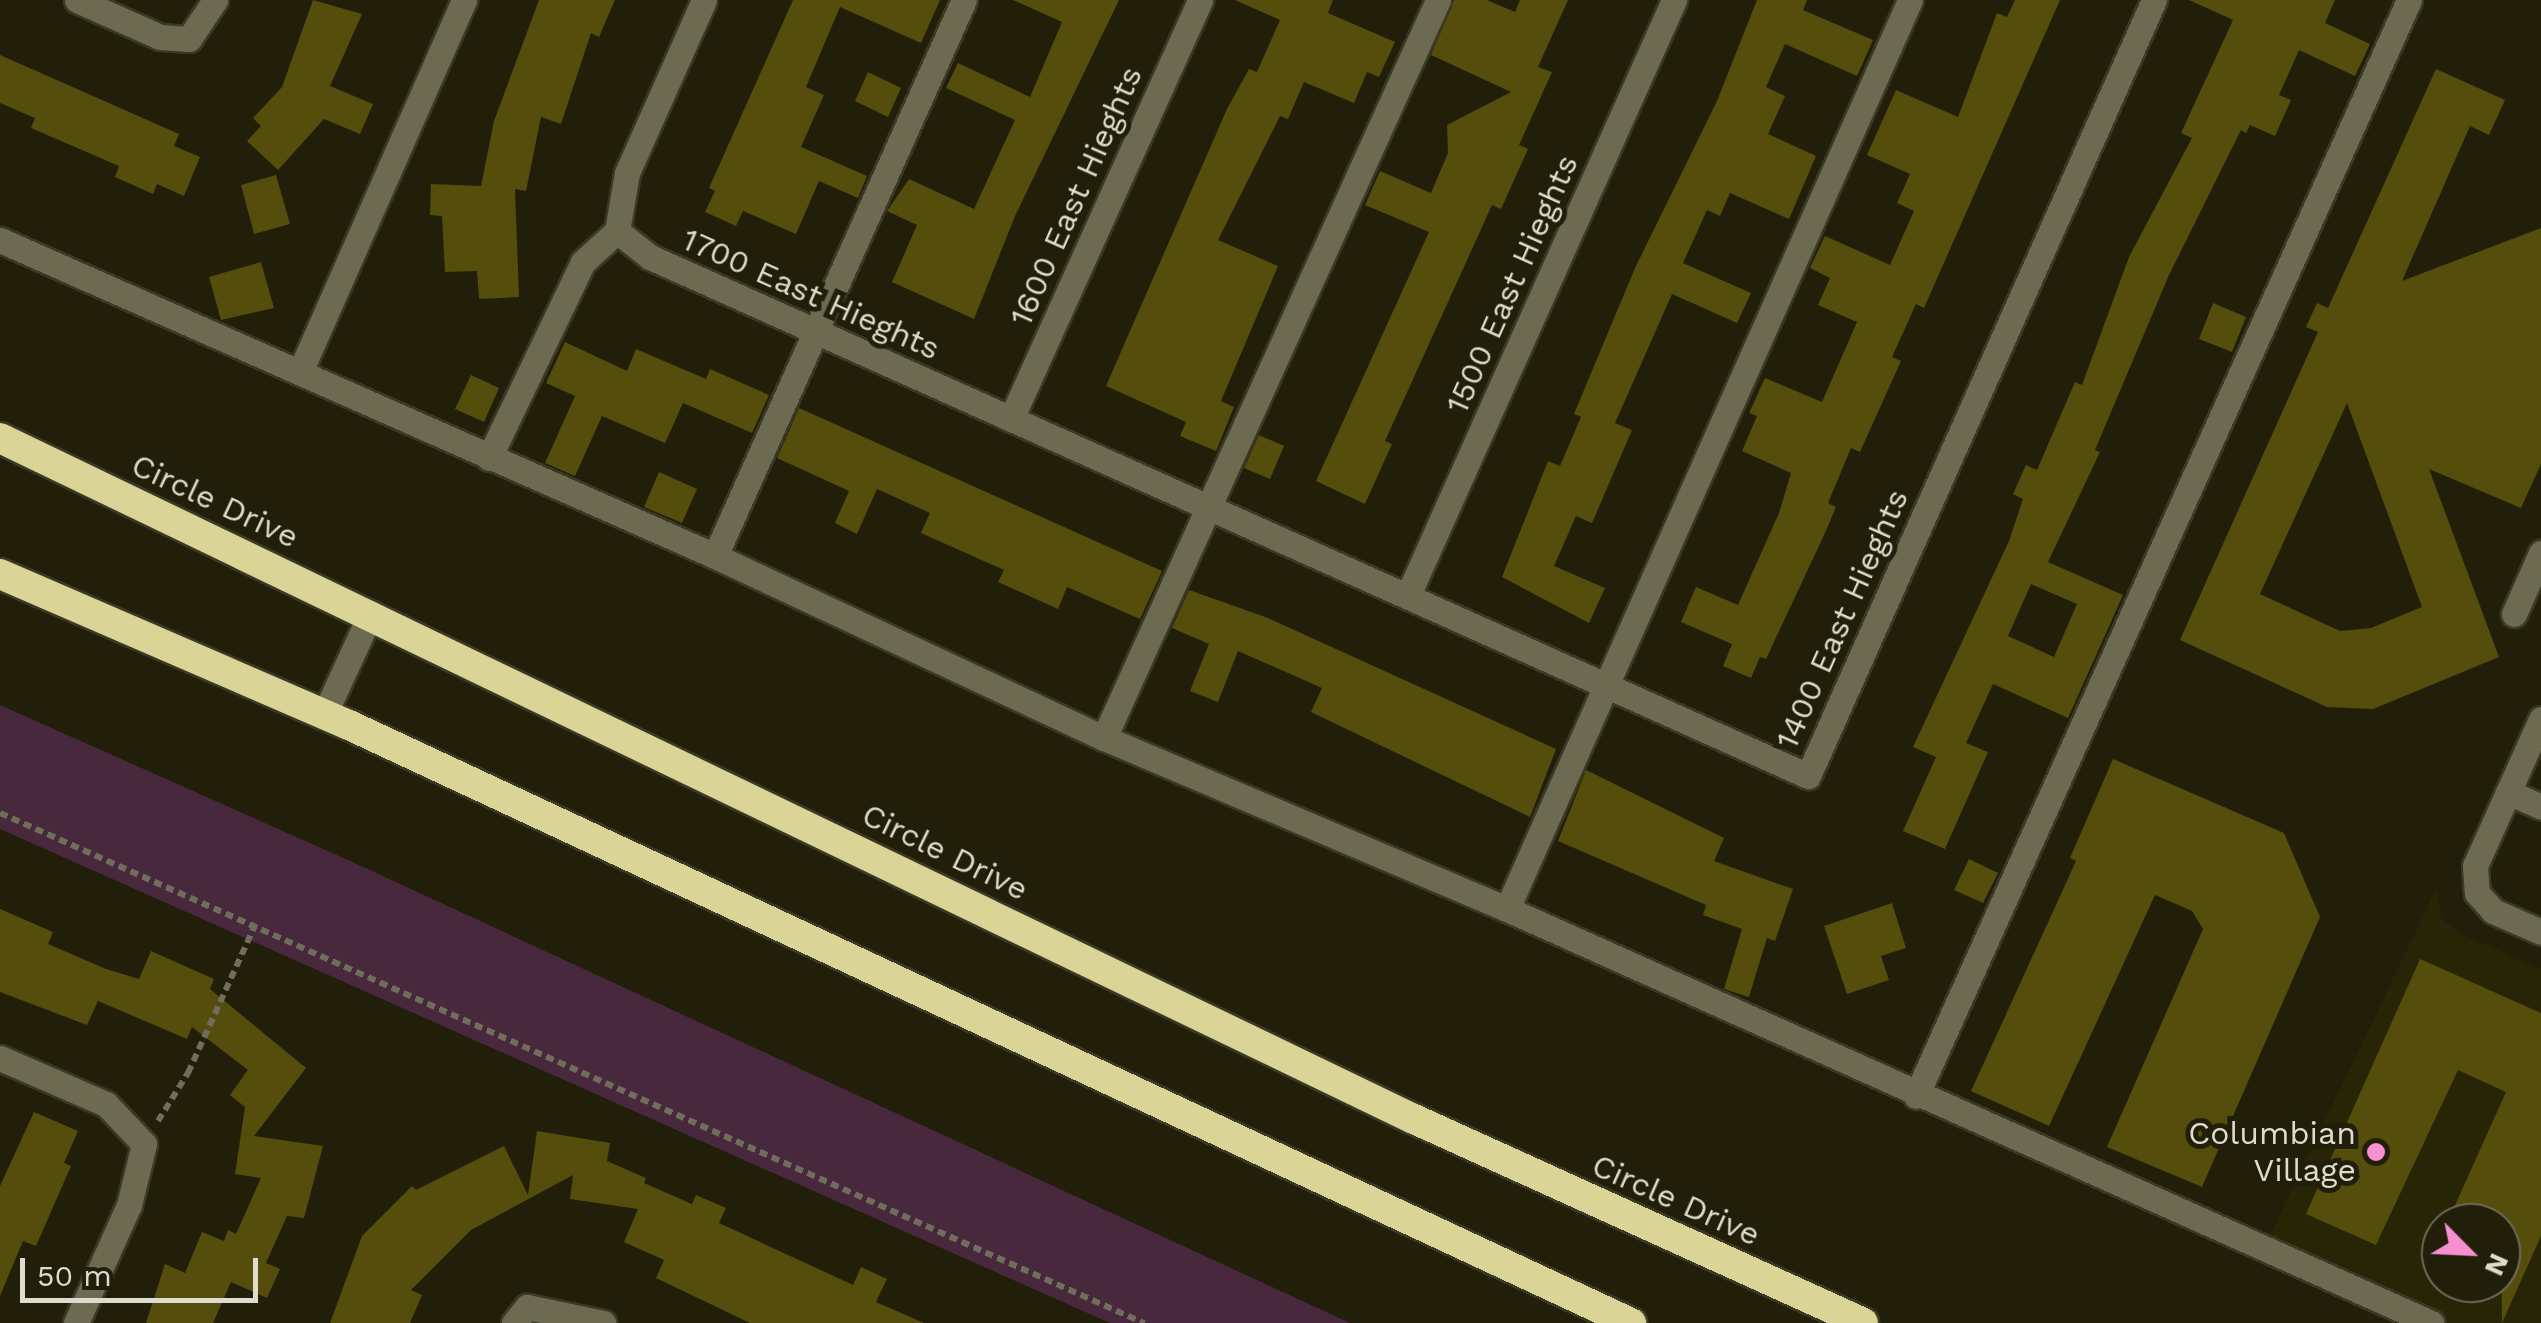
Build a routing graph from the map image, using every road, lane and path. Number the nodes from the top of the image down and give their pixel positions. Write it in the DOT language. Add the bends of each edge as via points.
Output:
graph roads {
  1 [pos="77,0"];
  2 [pos="215,0"];
  3 [pos="464,0"];
  4 [pos="704,0"];
  5 [pos="964,0"];
  6 [pos="1200,0"];
  7 [pos="1438,0"];
  8 [pos="1674,0"];
  9 [pos="1910,0"];
  10 [pos="2154,0"];
  11 [pos="2409,0"];
  12 [pos="618,231"];
  13 [pos="0,240"];
  14 [pos="815,332"];
  15 [pos="300,372"];
  16 [pos="1011,419"];
  17 [pos="0,438"];
  18 [pos="489,458"];
  19 [pos="1209,508"];
  20 [pos="2541,553"];
  21 [pos="716,556"];
  22 [pos="0,574"];
  23 [pos="1409,594"];
  24 [pos="371,613"];
  25 [pos="2514,614"];
  26 [pos="1609,685"];
  27 [pos="324,714"];
  28 [pos="2541,719"];
  29 [pos="1104,738"];
  30 [pos="2508,792"];
  31 [pos="2541,807"];
  32 [pos="0,813"];
  33 [pos="1507,909"];
  34 [pos="254,925"];
  35 [pos="2541,932"];
  36 [pos="0,1058"];
  37 [pos="1916,1096"];
  38 [pos="144,1144"];
  39 [pos="76,1323"];
  40 [pos="514,1323"];
  41 [pos="603,1323"];
  42 [pos="1144,1323"];
  43 [pos="1631,1323"];
  44 [pos="1863,1323"];
  45 [pos="2431,1323"];
  1 -- 2 [label="street" via="160,38 190,38"];
  3 -- 15 [label="street"];
  4 -- 12 [label="street" via="627,173"];
  5 -- 14 [label="street"];
  6 -- 16 [label="street, 1600 East Hieghts"];
  7 -- 19 [label="street"];
  8 -- 23 [label="street, 1500 East Hieghts"];
  9 -- 26 [label="street"];
  10 -- 26 [label="street, 1400 East Hieghts" via="1808,776"];
  11 -- 37 [label="street"];
  12 -- 14 [label="street, 1700 East Hieghts" via="650,257"];
  12 -- 18 [label="street" via="583,262"];
  13 -- 15 [label="street"];
  14 -- 16 [label="street, 1700 East Hieghts"];
  14 -- 21 [label="street"];
  15 -- 18 [label="street"];
  16 -- 19 [label="street, 1700 East Hieghts"];
  17 -- 24 [label="highway, Circle Drive"];
  18 -- 21 [label="street"];
  19 -- 23 [label="street, 1400 East Hieghts"];
  19 -- 29 [label="street"];
  20 -- 25 [label="street"];
  21 -- 29 [label="street"];
  22 -- 27 [label="highway"];
  23 -- 26 [label="street, 1400 East Hieghts"];
  24 -- 27 [label="street"];
  24 -- 44 [label="highway, Circle Drive" via="1414,1119"];
  26 -- 33 [label="street"];
  27 -- 43 [label="highway"];
  28 -- 30 [label="street"];
  29 -- 33 [label="street"];
  30 -- 31 [label="street"];
  30 -- 35 [label="street" via="2475,866 2477,893 2493,911"];
  32 -- 34 [label="path"];
  33 -- 37 [label="street"];
  34 -- 38 [label="path" via="180,1084"];
  34 -- 42 [label="path"];
  36 -- 38 [label="street" via="106,1104"];
  37 -- 45 [label="street"];
  38 -- 39 [label="street" via="129,1204"];
  40 -- 41 [label="street" via="527,1307"];
}
